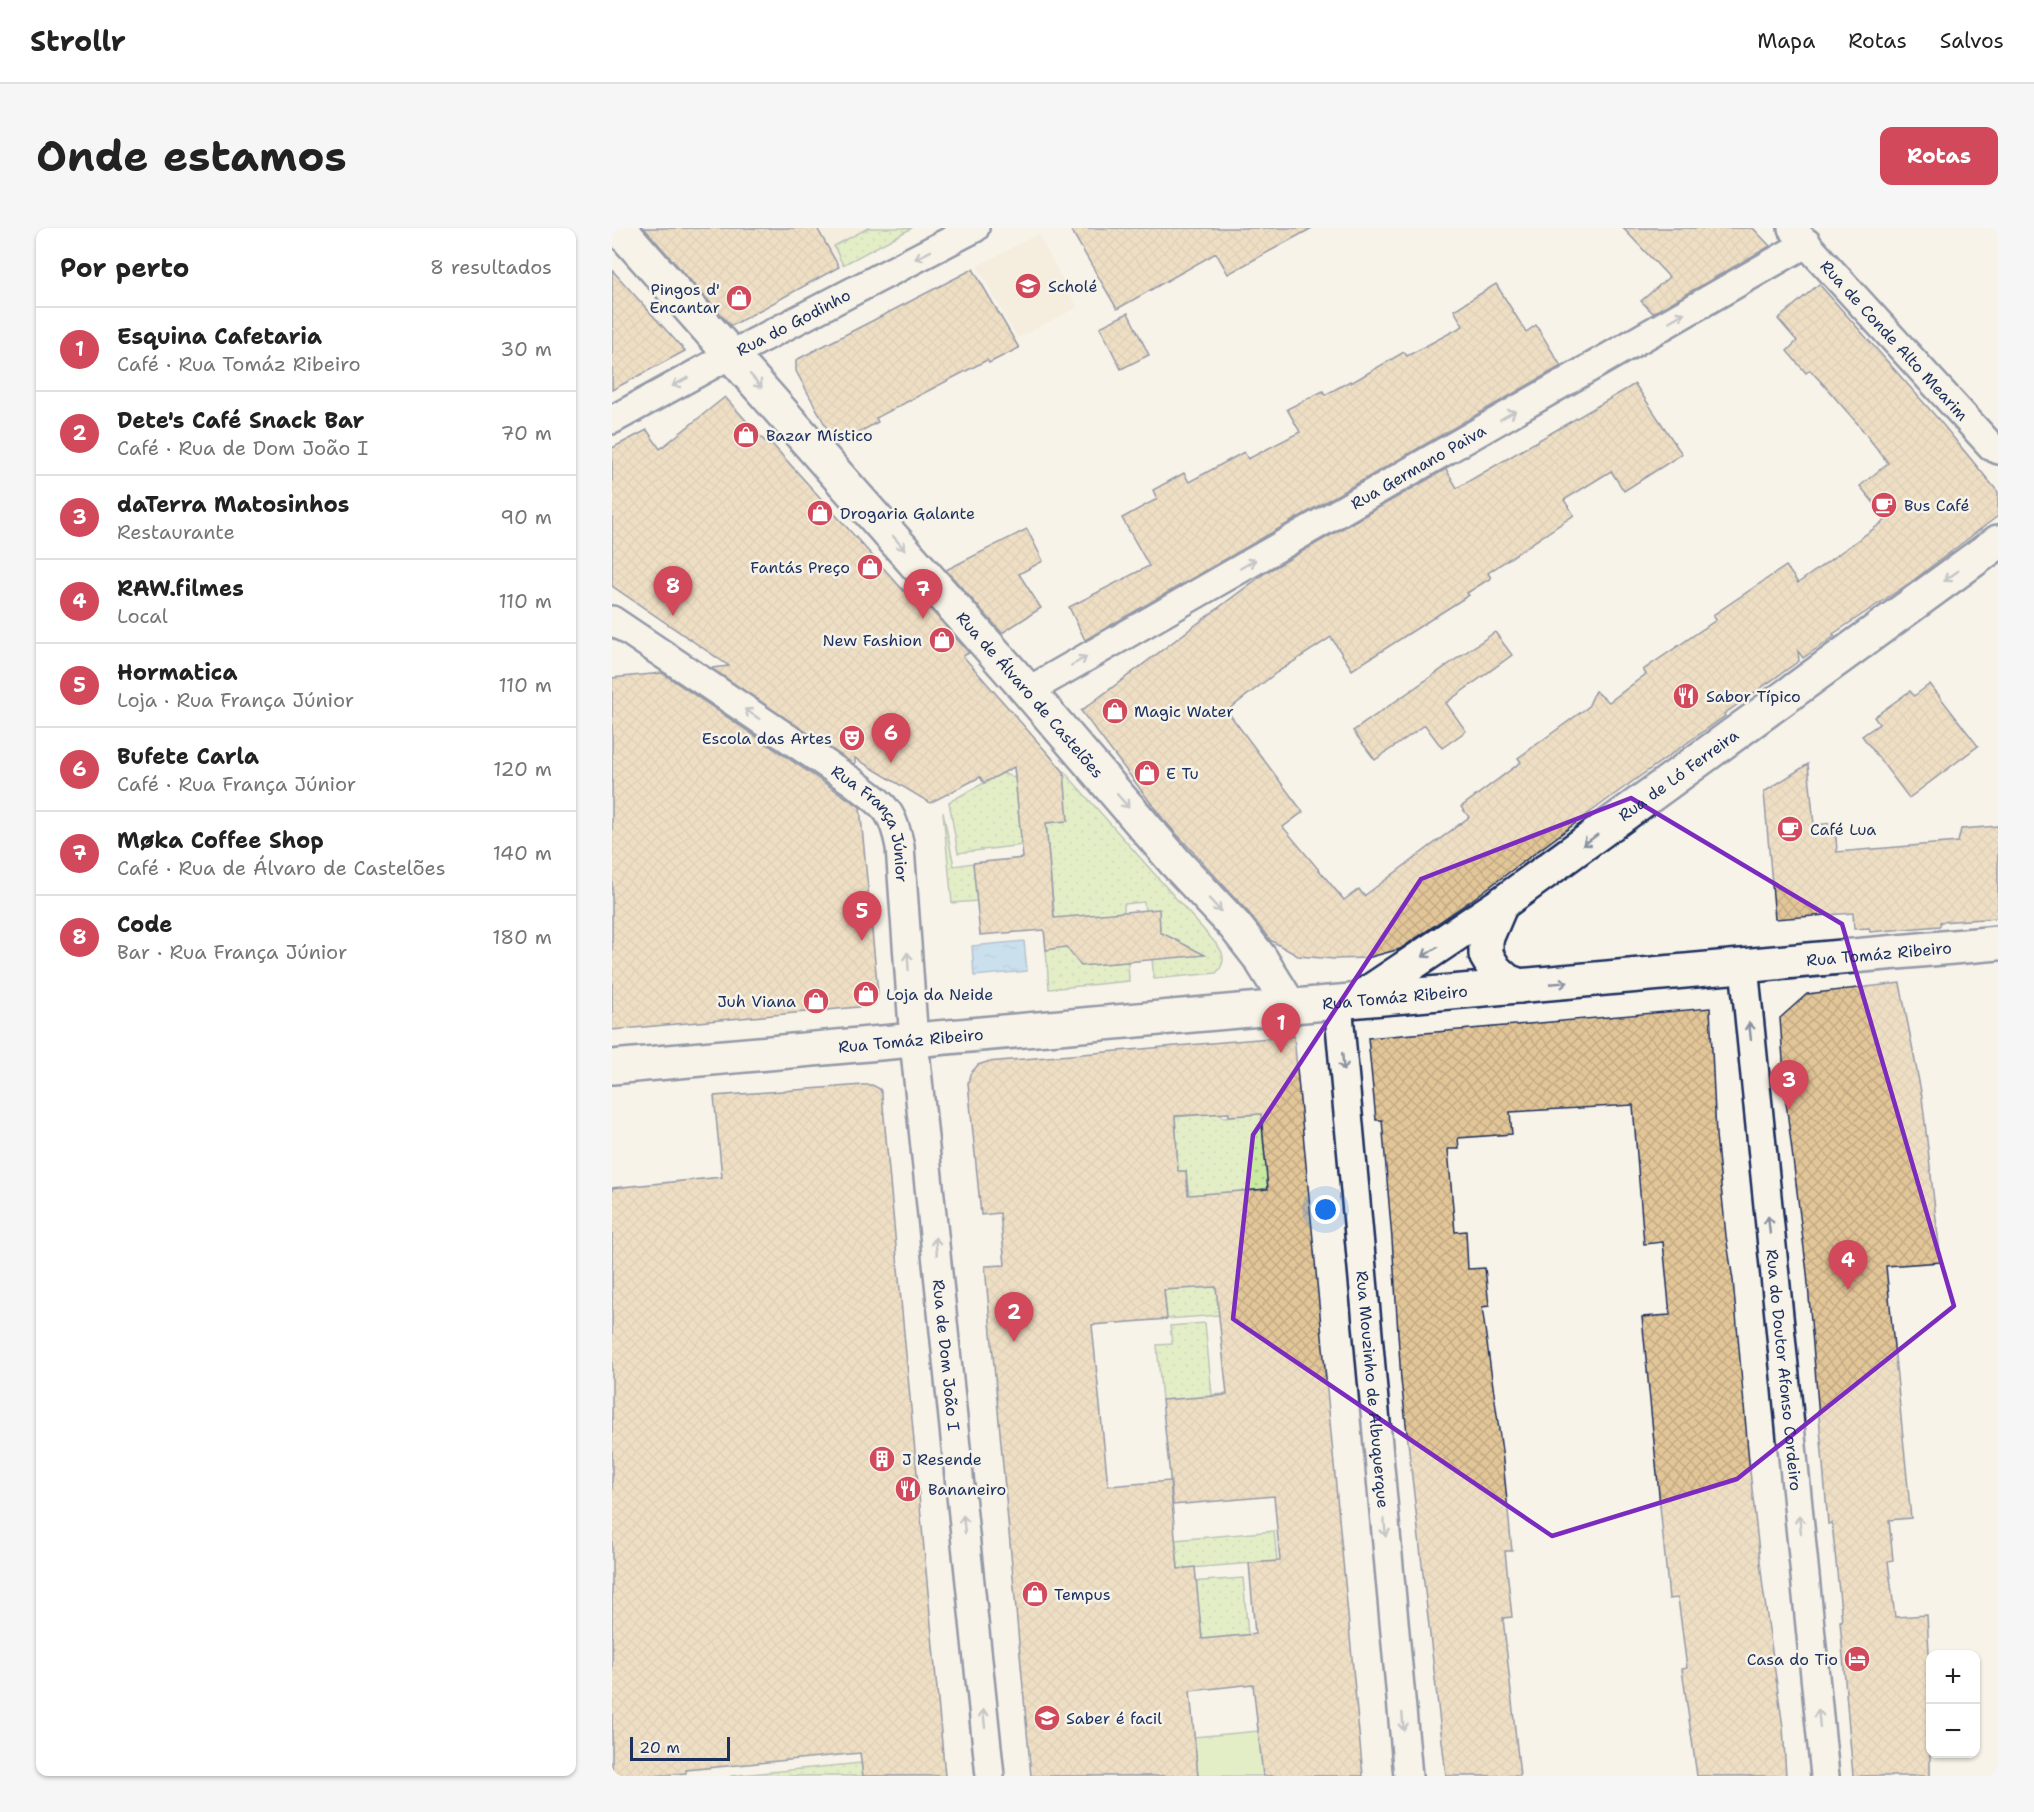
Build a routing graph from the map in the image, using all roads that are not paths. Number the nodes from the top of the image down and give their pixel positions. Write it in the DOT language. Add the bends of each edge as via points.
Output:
graph roads {
  1 [pos="619,228"];
  2 [pos="975,228"];
  3 [pos="1799,235"];
  4 [pos="732,354"];
  5 [pos="612,420"];
  6 [pos="1998,450"];
  7 [pos="1998,542"];
  8 [pos="612,620"];
  9 [pos="1028,691"];
  10 [pos="1502,904"];
  11 [pos="1998,943"];
  12 [pos="1744,966"];
  13 [pos="1520,987"];
  14 [pos="1346,1002"];
  15 [pos="1291,1008"];
  16 [pos="914,1041"];
  17 [pos="612,1067"];
  18 [pos="990,1776"];
  19 [pos="1408,1776"];
  20 [pos="1825,1776"];
  1 -- 4 [label="street, Rua de Álvaro de Castelões"];
  2 -- 4 [label="street, Rua do Godinho, one-way"];
  3 -- 6 [label="street, Rua de Conde Alto Mearim"];
  9 -- 3 [label="street, Rua Germano Paiva, one-way"];
  4 -- 5 [label="street, Rua do Godinho, one-way"];
  4 -- 9 [label="street, Rua de Álvaro de Castelões, one-way"];
  7 -- 10 [label="street, Rua de Ló Ferreira, one-way"];
  16 -- 8 [label="street, Rua França Júnior, one-way" via="900,847 886,807"];
  9 -- 15 [label="street, Rua de Álvaro de Castelões, one-way" via="1234,926 1260,958"];
  10 -- 13 [label="street" via="1486,939 1486,955 1495,970"];
  10 -- 14 [label="street, Rua de Ló Ferreira, one-way"];
  11 -- 12 [label="street, Rua Tomáz Ribeiro"];
  13 -- 12 [label="street, Rua Tomáz Ribeiro, one-way"];
  20 -- 12 [label="street, Rua do Doutor Afonso Cordeiro, one-way"];
  13 -- 14 [label="street, Rua Tomáz Ribeiro"];
  14 -- 15 [label="street, Rua Tomáz Ribeiro"];
  14 -- 19 [label="street, Rua Mouzinho de Albuquerque, one-way"];
  15 -- 16 [label="street, Rua Tomáz Ribeiro"];
  16 -- 17 [label="street, Rua Tomáz Ribeiro"];
  18 -- 16 [label="street, Rua de Dom João I, one-way"];
}
